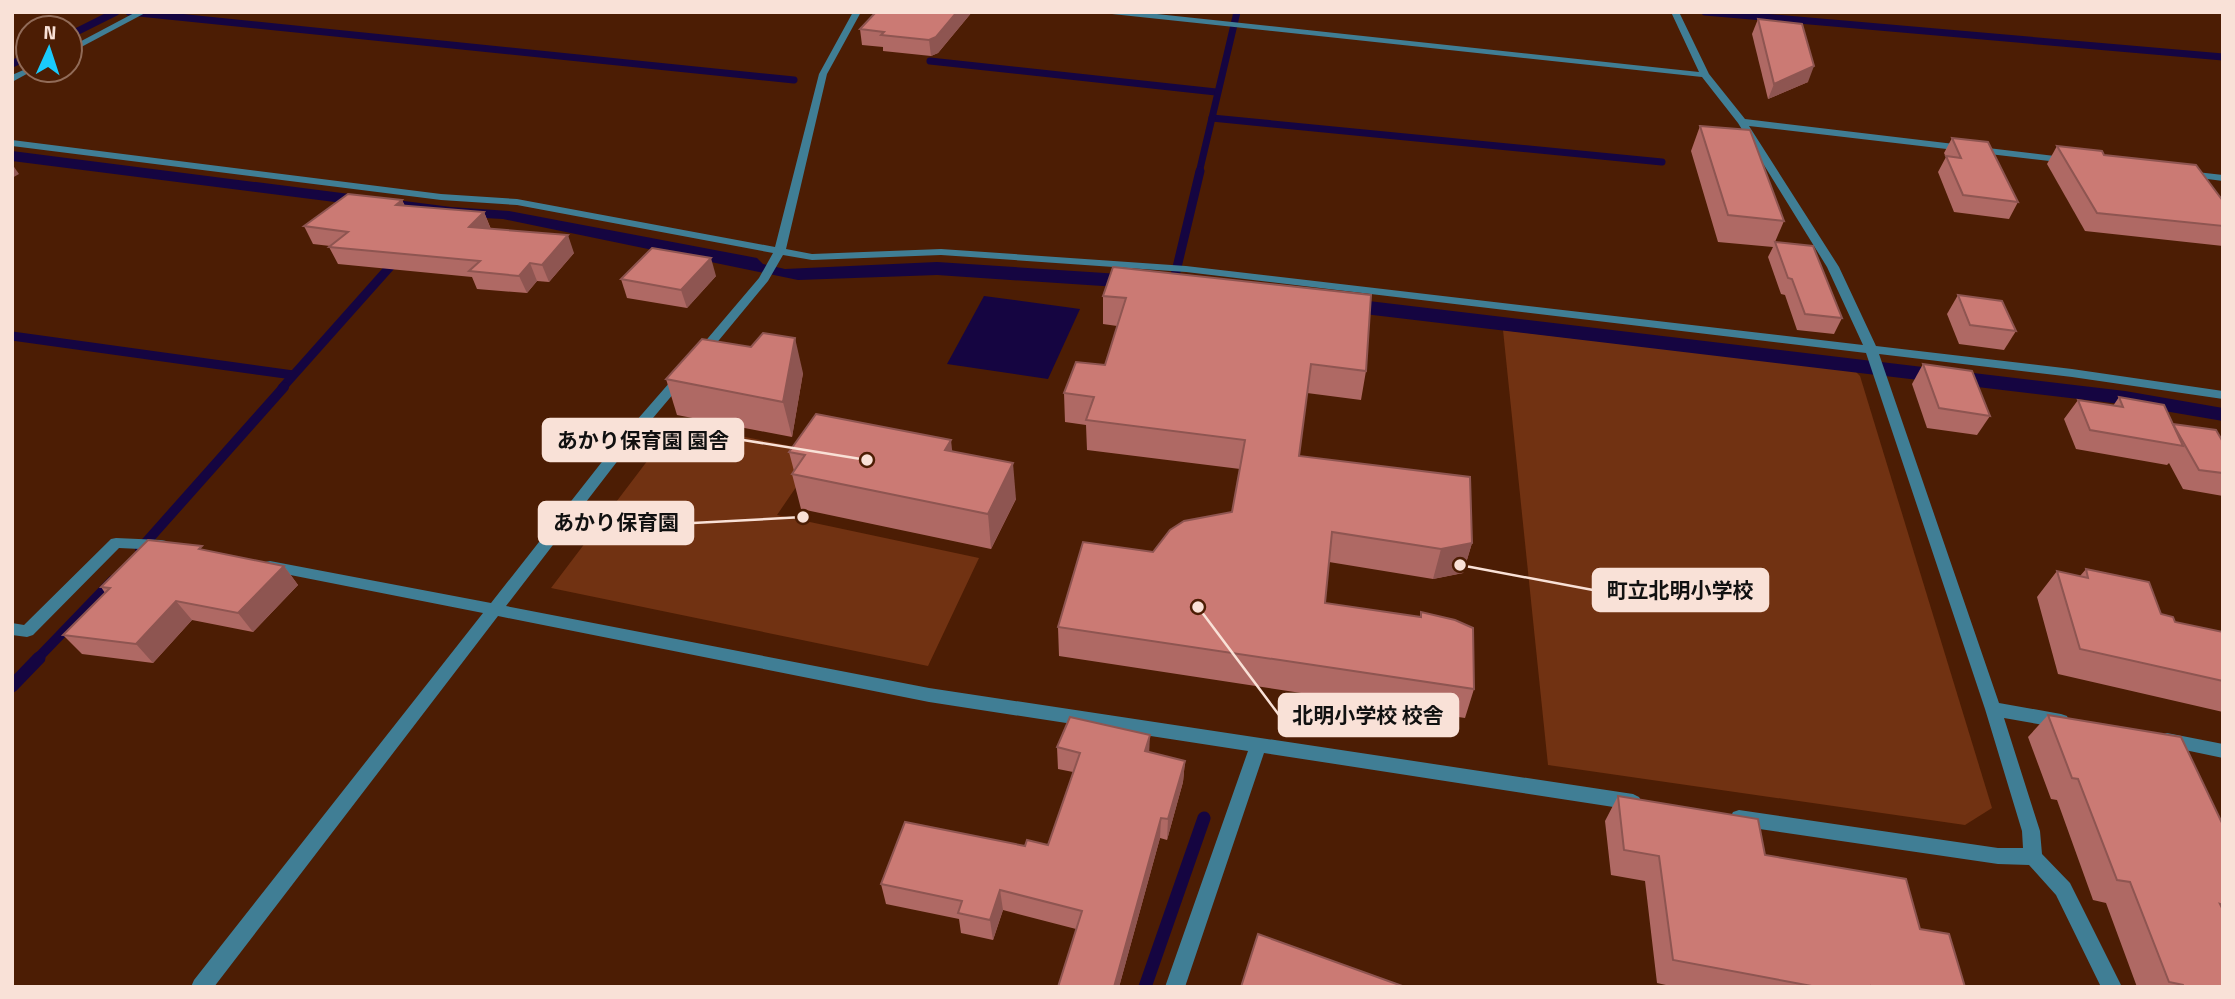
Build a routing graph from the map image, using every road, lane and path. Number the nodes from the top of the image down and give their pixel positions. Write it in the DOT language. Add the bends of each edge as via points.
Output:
graph roads {
  1 [pos="857,12"];
  2 [pos="1112,12"];
  3 [pos="1675,13"];
  4 [pos="138,15"];
  5 [pos="84,43"];
  6 [pos="1705,75"];
  7 [pos="1742,122"];
  8 [pos="12,143"];
  9 [pos="2085,162"];
  10 [pos="2182,173"];
  11 [pos="2223,178"];
  12 [pos="777,257"];
  13 [pos="1872,352"];
  14 [pos="2223,395"];
  15 [pos="170,546"];
  16 [pos="256,563"];
  17 [pos="494,609"];
  18 [pos="12,629"];
  19 [pos="1993,709"];
  20 [pos="2074,723"];
  21 [pos="2155,738"];
  22 [pos="1258,747"];
  23 [pos="2223,751"];
  24 [pos="1654,806"];
  25 [pos="1723,816"];
  26 [pos="2033,857"];
  27 [pos="201,987"];
  28 [pos="1175,987"];
  29 [pos="2112,987"];
  1 -- 12 [label="street" via="820,86"];
  2 -- 6 [label="street"];
  3 -- 6 [label="street"];
  4 -- 5 [label="street"];
  6 -- 7 [label="street"];
  7 -- 9 [label="street"];
  7 -- 13 [label="street" via="1833,267"];
  8 -- 12 [label="street" via="441,197 517,202"];
  10 -- 11 [label="street"];
  12 -- 13 [label="street" via="941,252 1186,269"];
  12 -- 17 [label="street" via="764,279 621,447"];
  13 -- 14 [label="street" via="2073,373"];
  13 -- 19 [label="street"];
  15 -- 18 [label="street" via="116,543 27,631"];
  16 -- 17 [label="street"];
  17 -- 22 [label="street" via="929,695"];
  17 -- 27 [label="street"];
  19 -- 20 [label="street"];
  19 -- 26 [label="street" via="2031,831"];
  21 -- 23 [label="street"];
  22 -- 24 [label="street"];
  22 -- 28 [label="street"];
  25 -- 26 [label="street" via="1997,856"];
  26 -- 29 [label="street" via="2063,889"];
}
